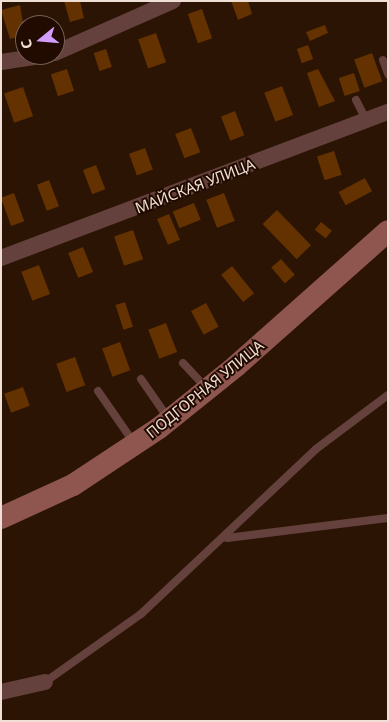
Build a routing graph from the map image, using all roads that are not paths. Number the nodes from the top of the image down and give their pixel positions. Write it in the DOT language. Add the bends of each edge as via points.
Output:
graph roads {
  1 [pos="172,1"];
  2 [pos="65,49"];
  3 [pos="15,60"];
  4 [pos="383,60"];
  5 [pos="1,62"];
  6 [pos="388,74"];
  7 [pos="356,100"];
  8 [pos="388,112"];
  9 [pos="366,120"];
  10 [pos="388,230"];
  11 [pos="1,258"];
  12 [pos="183,362"];
  13 [pos="141,379"];
  14 [pos="208,390"];
  15 [pos="98,391"];
  16 [pos="388,395"];
  17 [pos="170,420"];
  18 [pos="136,445"];
  19 [pos="1,518"];
  20 [pos="388,518"];
  21 [pos="227,538"];
  22 [pos="45,682"];
  23 [pos="1,692"];
  1 -- 2 [label="street"];
  3 -- 5 [label="street"];
  4 -- 6 [label="lane"];
  7 -- 9 [label="lane"];
  8 -- 9 [label="street, МАЙСКАЯ УЛИЦА"];
  9 -- 11 [label="street, МАЙСКАЯ УЛИЦА"];
  10 -- 14 [label="street, ПОДГОРНАЯ УЛИЦА"];
  12 -- 14 [label="lane"];
  13 -- 17 [label="lane"];
  14 -- 17 [label="street, ПОДГОРНАЯ УЛИЦА"];
  15 -- 18 [label="lane"];
  16 -- 21 [label="lane" via="316,449"];
  17 -- 18 [label="street, ПОДГОРНАЯ УЛИЦА"];
  18 -- 19 [label="street, ПОДГОРНАЯ УЛИЦА" via="73,484"];
  20 -- 21 [label="lane"];
  21 -- 22 [label="lane" via="141,614"];
  22 -- 23 [label="street"];
}
